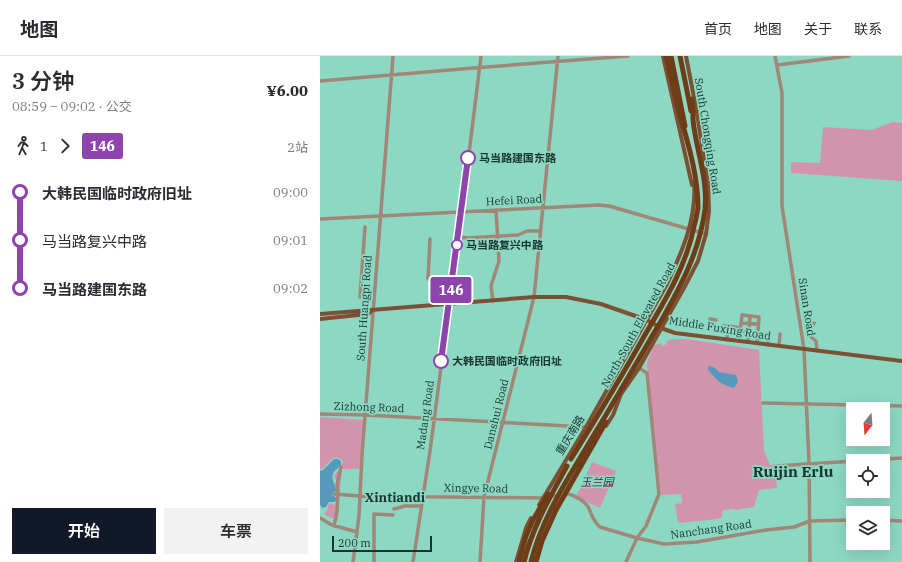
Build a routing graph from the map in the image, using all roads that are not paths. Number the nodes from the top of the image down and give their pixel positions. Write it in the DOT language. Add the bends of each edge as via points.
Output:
graph roads {
  1 [pos="393,56"];
  2 [pos="481,56"];
  3 [pos="558,56"];
  4 [pos="628,56"];
  5 [pos="663,56"];
  6 [pos="668,56"];
  7 [pos="682,56"];
  8 [pos="776,56"];
  9 [pos="849,56"];
  10 [pos="557,62"];
  11 [pos="777,65"];
  12 [pos="479,68"];
  13 [pos="392,75"];
  14 [pos="320,82"];
  15 [pos="542,207"];
  16 [pos="693,207"];
  17 [pos="496,210"];
  18 [pos="462,212"];
  19 [pos="381,216"];
  20 [pos="320,220"];
  21 [pos="365,227"];
  22 [pos="688,229"];
  23 [pos="540,231"];
  24 [pos="706,234"];
  25 [pos="458,237"];
  26 [pos="497,237"];
  27 [pos="430,239"];
  28 [pos="428,279"];
  29 [pos="360,297"];
  30 [pos="534,297"];
  31 [pos="493,301"];
  32 [pos="449,304"];
  33 [pos="373,310"];
  34 [pos="320,314"];
  35 [pos="750,316"];
  36 [pos="320,319"];
  37 [pos="710,319"];
  38 [pos="647,320"];
  39 [pos="716,320"];
  40 [pos="741,323"];
  41 [pos="814,323"];
  42 [pos="750,324"];
  43 [pos="758,324"];
  44 [pos="723,326"];
  45 [pos="728,326"];
  46 [pos="660,328"];
  47 [pos="740,329"];
  48 [pos="809,331"];
  49 [pos="749,332"];
  50 [pos="800,332"];
  51 [pos="758,333"];
  52 [pos="769,333"];
  53 [pos="780,334"];
  54 [pos="727,340"];
  55 [pos="739,341"];
  56 [pos="748,342"];
  57 [pos="757,343"];
  58 [pos="768,345"];
  59 [pos="779,346"];
  60 [pos="804,349"];
  61 [pos="817,351"];
  62 [pos="902,361"];
  63 [pos="639,368"];
  64 [pos="620,394"];
  65 [pos="763,403"];
  66 [pos="808,404"];
  67 [pos="902,406"];
  68 [pos="320,414"];
  69 [pos="366,415"];
  70 [pos="434,419"];
  71 [pos="610,420"];
  72 [pos="503,423"];
  73 [pos="603,423"];
  74 [pos="586,427"];
  75 [pos="362,454"];
  76 [pos="368,455"];
  77 [pos="902,458"];
  78 [pos="809,463"];
  79 [pos="567,466"];
  80 [pos="776,466"];
  81 [pos="341,467"];
  82 [pos="566,493"];
  83 [pos="336,494"];
  84 [pos="561,494"];
  85 [pos="360,496"];
  86 [pos="423,496"];
  87 [pos="484,497"];
  88 [pos="543,498"];
  89 [pos="421,506"];
  90 [pos="394,509"];
  91 [pos="392,515"];
  92 [pos="320,518"];
  93 [pos="846,520"];
  94 [pos="890,520"];
  95 [pos="902,521"];
  96 [pos="810,522"];
  97 [pos="334,526"];
  98 [pos="357,532"];
  99 [pos="637,538"];
  100 [pos="353,562"];
  101 [pos="374,562"];
  102 [pos="413,562"];
  103 [pos="480,562"];
  104 [pos="516,562"];
  105 [pos="519,562"];
  106 [pos="523,562"];
  107 [pos="532,562"];
  108 [pos="537,562"];
  109 [pos="626,562"];
  110 [pos="810,562"];
  1 -- 13 [label="street, South Huangpi Road"];
  2 -- 12 [label="street, Madang Road"];
  3 -- 10 [label="street, Danshui Road"];
  4 -- 10 [label="street"];
  5 -- 16 [label="main road" via="692,183"];
  6 -- 16 [label="main road" via="688,141 695,194"];
  6 -- 79 [label="highway, North-South Elevated Road, bridge" via="696,184 698,209 693,232 685,260 661,307"];
  7 -- 24 [label="main road, South Chongqing Road" via="708,183 709,212"];
  7 -- 64 [label="highway, North-South Elevated Road, bridge" via="705,180 705,209 691,263"];
  8 -- 11 [label="street, Sinan Road"];
  9 -- 11 [label="street"];
  10 -- 12 [label="street"];
  10 -- 15 [label="street, Danshui Road"];
  11 -- 50 [label="street, Sinan Road" via="782,93 782,206"];
  12 -- 13 [label="street"];
  12 -- 18 [label="street, Madang Road"];
  13 -- 14 [label="street"];
  13 -- 19 [label="street, South Huangpi Road"];
  15 -- 17 [label="street, Hefei Road"];
  15 -- 22 [label="street, Hefei Road" via="604,205"];
  15 -- 23 [label="street, Danshui Road"];
  16 -- 22 [label="main road"];
  17 -- 18 [label="street, Hefei Road"];
  17 -- 26 [label="street"];
  18 -- 19 [label="street, Hefei Road"];
  18 -- 25 [label="street, Madang Road"];
  19 -- 20 [label="street, Hefei Road"];
  19 -- 33 [label="street, South Huangpi Road"];
  21 -- 29 [label="street"];
  22 -- 24 [label="street, Hefei Road"];
  22 -- 38 [label="main road" via="676,264"];
  23 -- 26 [label="street"];
  23 -- 30 [label="street, Danshui Road"];
  24 -- 46 [label="main road, South Chongqing Road" via="698,261"];
  25 -- 26 [label="street"];
  25 -- 32 [label="street, Madang Road"];
  26 -- 31 [label="street" via="499,261 491,286"];
  27 -- 28 [label="street"];
  30 -- 31 [label="main road, Middle Fuxing Road"];
  30 -- 38 [label="main road, Middle Fuxing Road" via="566,297 601,304"];
  30 -- 72 [label="street, Danshui Road"];
  31 -- 32 [label="main road, Middle Fuxing Road"];
  32 -- 33 [label="main road, Middle Fuxing Road"];
  32 -- 70 [label="street, Madang Road"];
  33 -- 34 [label="main road, Middle Fuxing Road"];
  33 -- 36 [label="main road, Middle Fuxing Road" via="368,314"];
  33 -- 69 [label="street, South Huangpi Road"];
  35 -- 40 [label="street" via="742,315"];
  35 -- 42 [label="street"];
  35 -- 43 [label="street" via="759,317"];
  37 -- 39 [label="street"];
  38 -- 46 [label="main road, Middle Fuxing Road"];
  38 -- 74 [label="main road, 重庆南路"];
  40 -- 42 [label="street"];
  40 -- 47 [label="street"];
  41 -- 48 [label="street"];
  42 -- 43 [label="street"];
  42 -- 49 [label="street"];
  43 -- 51 [label="street"];
  44 -- 45 [label="street"];
  45 -- 47 [label="street"];
  45 -- 54 [label="street"];
  46 -- 54 [label="main road, Middle Fuxing Road" via="675,333"];
  46 -- 63 [label="main road, South Chongqing Road"];
  47 -- 49 [label="street"];
  47 -- 55 [label="street"];
  48 -- 50 [label="street"];
  48 -- 61 [label="street" via="811,338 816,341"];
  49 -- 51 [label="street"];
  49 -- 56 [label="street"];
  50 -- 60 [label="street, Sinan Road"];
  51 -- 57 [label="street"];
  52 -- 58 [label="street"];
  53 -- 59 [label="street"];
  54 -- 55 [label="main road, Middle Fuxing Road"];
  55 -- 56 [label="main road, Middle Fuxing Road"];
  56 -- 57 [label="main road, Middle Fuxing Road"];
  57 -- 58 [label="main road, Middle Fuxing Road"];
  58 -- 59 [label="main road, Middle Fuxing Road"];
  59 -- 60 [label="main road, Middle Fuxing Road"];
  60 -- 61 [label="main road, Middle Fuxing Road"];
  60 -- 66 [label="street, Sinan Road"];
  61 -- 62 [label="main road, Middle Fuxing Road"];
  63 -- 64 [label="main road, South Chongqing Road"];
  63 -- 99 [label="street" via="647,373 659,494 646,526"];
  64 -- 71 [label="main road, South Chongqing Road"];
  64 -- 73 [label="main road, 重庆南路"];
  64 -- 107 [label="highway, North-South Elevated Road, bridge" via="555,502 537,541"];
  64 -- 108 [label="highway, bridge" via="556,510 542,541"];
  65 -- 66 [label="street"];
  66 -- 67 [label="street"];
  66 -- 78 [label="street, Sinan Road"];
  68 -- 69 [label="street, Zizhong Road"];
  69 -- 70 [label="street, Zizhong Road"];
  69 -- 75 [label="street, South Huangpi Road"];
  70 -- 72 [label="street, Zizhong Road"];
  70 -- 86 [label="street, Madang Road"];
  71 -- 73 [label="main road, 重庆南路"];
  71 -- 82 [label="main road, South Chongqing Road"];
  72 -- 74 [label="street, Zizhong Road"];
  72 -- 87 [label="street, Danshui Road"];
  73 -- 84 [label="main road, 重庆南路"];
  74 -- 88 [label="main road, 重庆南路"];
  75 -- 76 [label="street"];
  75 -- 85 [label="street, South Huangpi Road"];
  77 -- 78 [label="street"];
  78 -- 80 [label="street"];
  78 -- 96 [label="street, Sinan Road"];
  79 -- 105 [label="highway, bridge" via="533,520"];
  79 -- 106 [label="highway, North-South Elevated Road, bridge" via="531,538"];
  81 -- 83 [label="street"];
  82 -- 84 [label="street, Xingye Road"];
  82 -- 99 [label="street, Nanchang Road" via="586,503 595,523 600,527"];
  82 -- 108 [label="main road, South Chongqing Road"];
  83 -- 85 [label="street, Xingye Road"];
  83 -- 97 [label="street" via="337,512"];
  84 -- 88 [label="street, Xingye Road"];
  84 -- 107 [label="main road" via="539,540"];
  85 -- 86 [label="street, Xingye Road"];
  85 -- 98 [label="street, South Huangpi Road"];
  86 -- 87 [label="street, Xingye Road"];
  86 -- 89 [label="street, Madang Road"];
  87 -- 88 [label="street, Xingye Road"];
  87 -- 103 [label="street, Danshui Road"];
  88 -- 104 [label="main road, 重庆南路" via="526,528"];
  88 -- 106 [label="main road"];
  89 -- 90 [label="street"];
  89 -- 102 [label="street, Madang Road"];
  91 -- 101 [label="street" via="374,514"];
  92 -- 97 [label="street"];
  93 -- 96 [label="street, Nanchang Road"];
  94 -- 95 [label="street"];
  96 -- 99 [label="street, Nanchang Road" via="794,527 697,542 664,544"];
  96 -- 110 [label="street, Sinan Road"];
  97 -- 98 [label="street"];
  98 -- 100 [label="street, South Huangpi Road"];
  99 -- 109 [label="street"];
}
